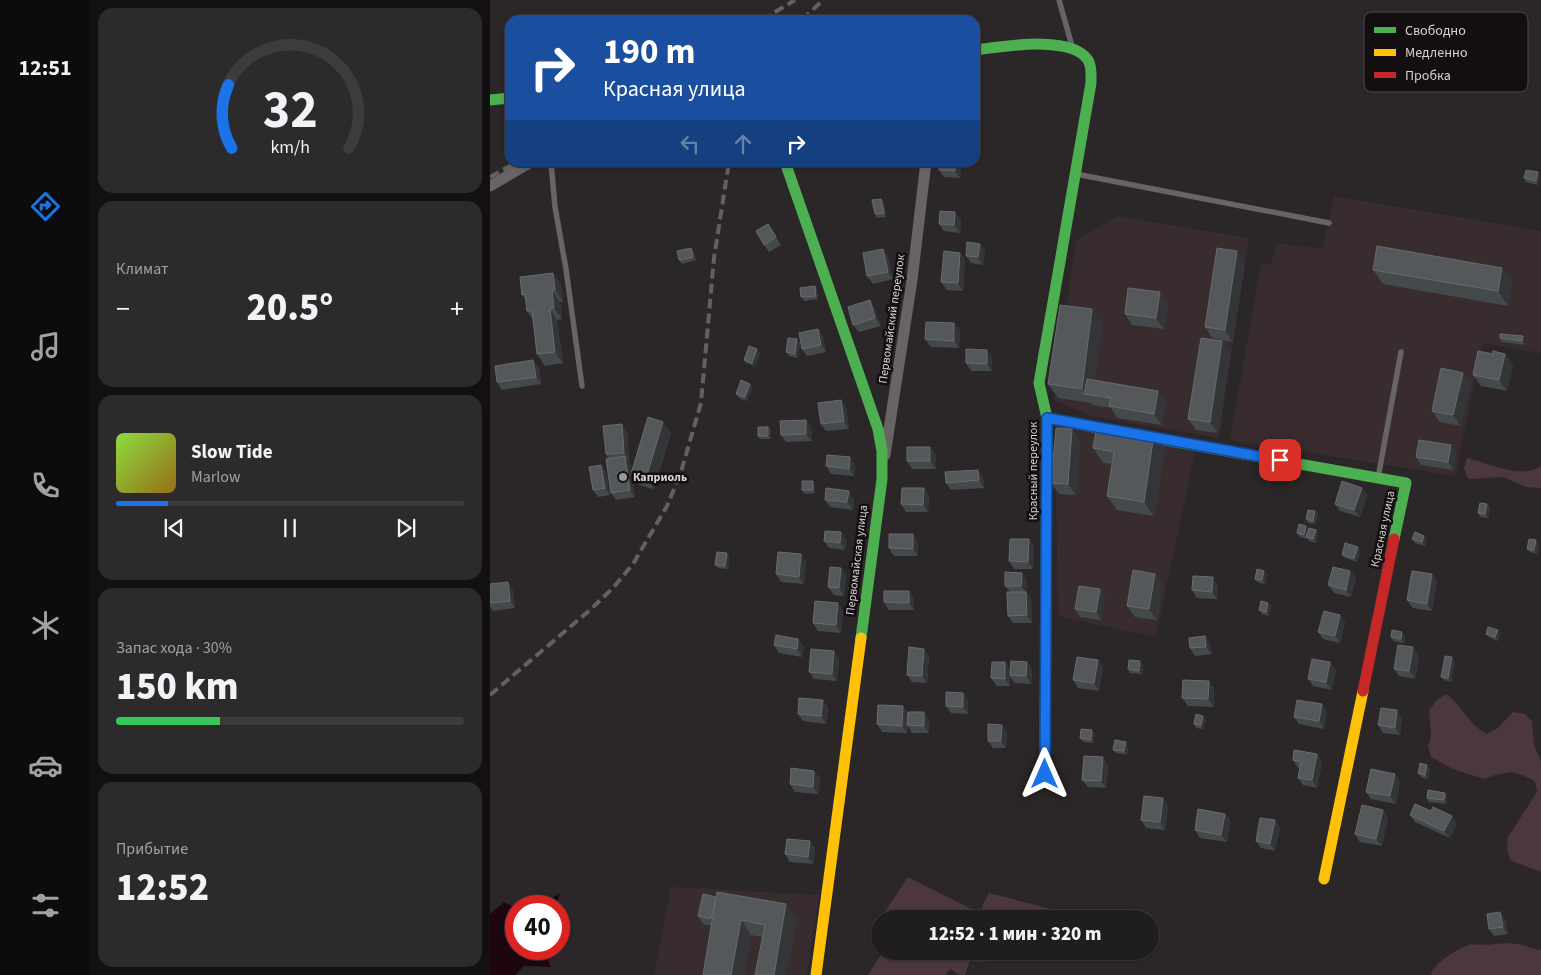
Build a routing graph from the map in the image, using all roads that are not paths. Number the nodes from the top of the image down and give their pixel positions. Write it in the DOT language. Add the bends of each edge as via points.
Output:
graph roads {
  1 [pos="1059,0"];
  2 [pos="1072,48"];
  3 [pos="980,50"];
  4 [pos="505,98"];
  5 [pos="490,100"];
  6 [pos="522,167"];
  7 [pos="551,167"];
  8 [pos="787,167"];
  9 [pos="925,167"];
  10 [pos="1076,174"];
  11 [pos="490,186"];
  12 [pos="1329,223"];
  13 [pos="1401,352"];
  14 [pos="582,386"];
  15 [pos="1047,418"];
  16 [pos="1378,478"];
  17 [pos="882,479"];
  18 [pos="1045,774"];
  19 [pos="1324,879"];
  20 [pos="816,975"];
  1 -- 2 [label="lane"];
  2 -- 3 [label="street" via="1053,44"];
  2 -- 10 [label="street, Красный переулок" via="1088,61 1091,83"];
  4 -- 5 [label="street"];
  6 -- 11 [label="street"];
  7 -- 14 [label="lane"];
  8 -- 17 [label="street, Первомайская улица" via="878,428"];
  9 -- 17 [label="street, Первомайский переулок"];
  10 -- 12 [label="lane"];
  10 -- 15 [label="street, Красный переулок" via="1039,383"];
  13 -- 16 [label="lane"];
  15 -- 16 [label="street, Красная улица"];
  15 -- 18 [label="street, Красный переулок"];
  16 -- 19 [label="street, Красная улица" via="1406,483"];
  17 -- 20 [label="street, Первомайская улица"];
}
